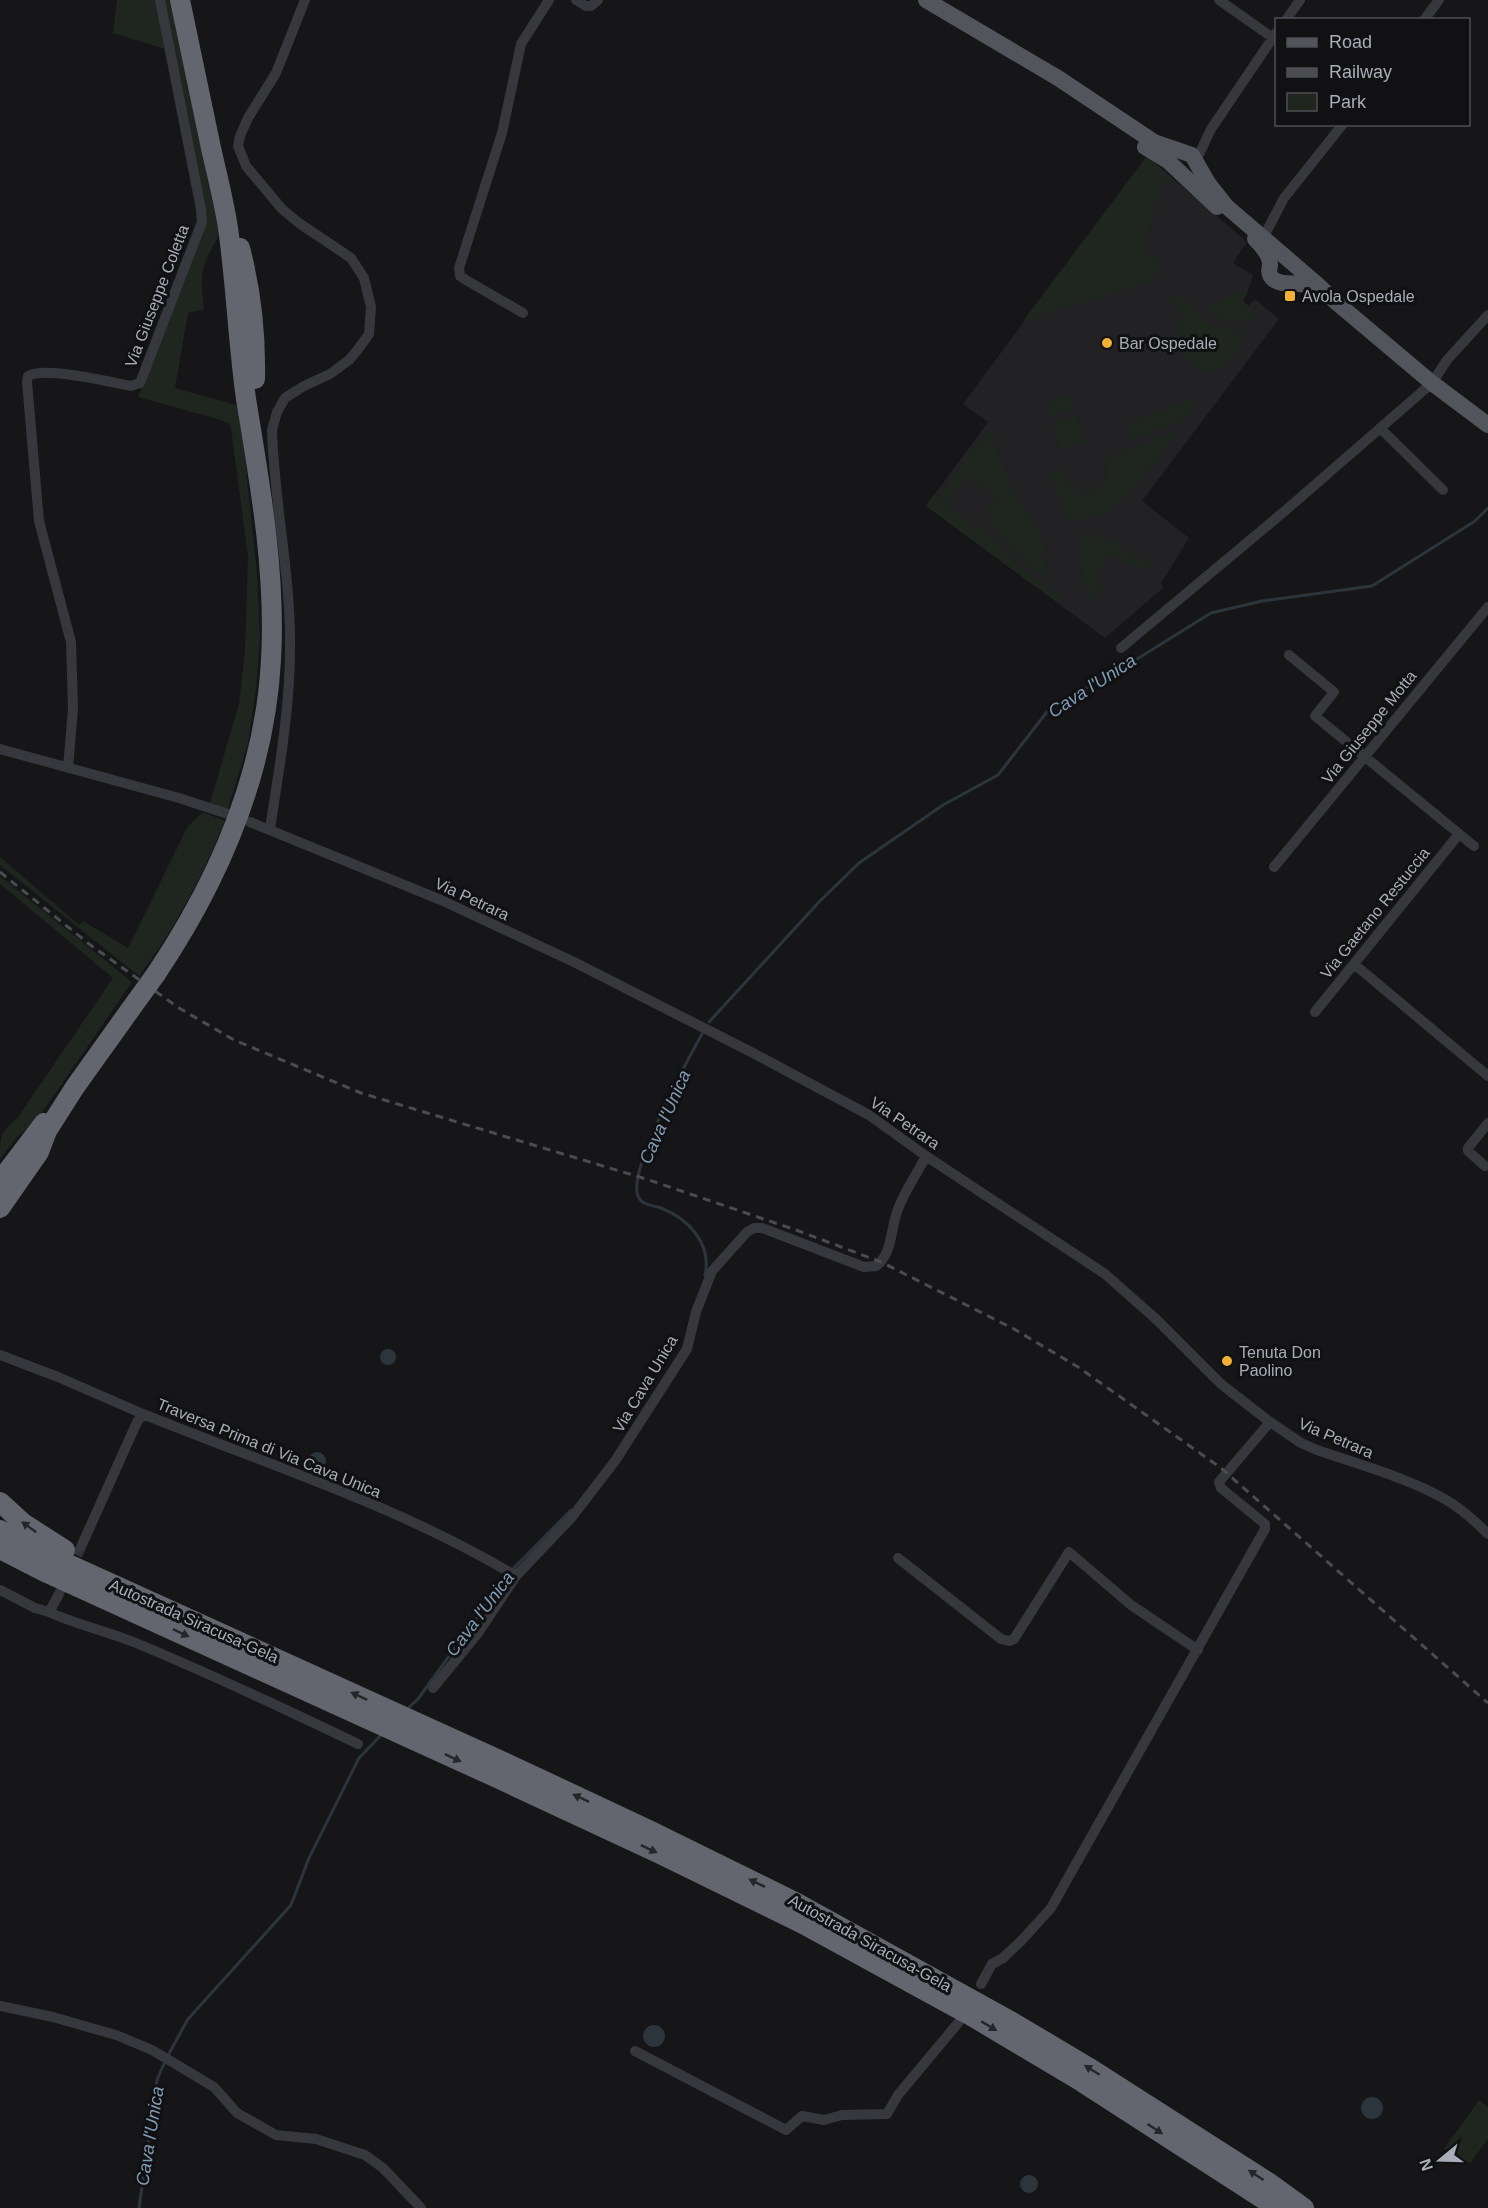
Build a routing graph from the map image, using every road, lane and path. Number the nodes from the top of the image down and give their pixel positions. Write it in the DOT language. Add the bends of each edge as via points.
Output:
graph roads {
  1 [pos="160,0"];
  2 [pos="180,0"];
  3 [pos="187,0"];
  4 [pos="305,0"];
  5 [pos="549,0"];
  6 [pos="576,0"];
  7 [pos="598,0"];
  8 [pos="926,0"];
  9 [pos="1220,0"];
  10 [pos="1300,0"];
  11 [pos="1439,0"];
  12 [pos="1287,18"];
  13 [pos="1426,18"];
  14 [pos="1275,36"];
  15 [pos="1117,119"];
  16 [pos="1341,126"];
  17 [pos="1190,158"];
  18 [pos="1178,171"];
  19 [pos="1263,238"];
  20 [pos="1282,262"];
  21 [pos="1337,303"];
  22 [pos="523,313"];
  23 [pos="1488,315"];
  24 [pos="1432,383"];
  25 [pos="1488,425"];
  26 [pos="1380,428"];
  27 [pos="256,447"];
  28 [pos="1443,490"];
  29 [pos="1488,607"];
  30 [pos="1121,648"];
  31 [pos="1289,655"];
  32 [pos="0,749"];
  33 [pos="1365,756"];
  34 [pos="68,768"];
  35 [pos="228,814"];
  36 [pos="250,822"];
  37 [pos="270,829"];
  38 [pos="1459,834"];
  39 [pos="1474,846"];
  40 [pos="1274,867"];
  41 [pos="1354,964"];
  42 [pos="1315,1012"];
  43 [pos="1488,1076"];
  44 [pos="75,1087"];
  45 [pos="1488,1123"];
  46 [pos="47,1131"];
  47 [pos="21,1153"];
  48 [pos="926,1156"];
  49 [pos="1485,1166"];
  50 [pos="0,1174"];
  51 [pos="0,1181"];
  52 [pos="0,1196"];
  53 [pos="0,1208"];
  54 [pos="0,1355"];
  55 [pos="143,1414"];
  56 [pos="1270,1422"];
  57 [pos="0,1502"];
  58 [pos="0,1530"];
  59 [pos="1488,1534"];
  60 [pos="81,1547"];
  61 [pos="0,1549"];
  62 [pos="0,1558"];
  63 [pos="898,1558"];
  64 [pos="516,1576"];
  65 [pos="0,1590"];
  66 [pos="58,1596"];
  67 [pos="128,1609"];
  68 [pos="49,1612"];
  69 [pos="227,1636"];
  70 [pos="1198,1650"];
  71 [pos="433,1688"];
  72 [pos="382,1716"];
  73 [pos="406,1727"];
  74 [pos="358,1744"];
  75 [pos="981,1984"];
  76 [pos="0,2006"];
  77 [pos="958,2023"];
  78 [pos="635,2051"];
  79 [pos="421,2208"];
  80 [pos="1277,2208"];
  81 [pos="1304,2208"];
  1 -- 34 [label="street, Via Giuseppe Coletta" via="202,222 140,383 131,386 59,373 34,373 27,382 40,528 71,642 73,709"];
  2 -- 27 [label="highway" via="228,226 246,397"];
  3 -- 27 [label="highway" via="248,277 256,348"];
  4 -- 37 [label="street" via="276,73 248,118 238,147 246,166 282,209 351,258 364,278 371,308 369,334 359,348 330,374 285,398 272,430 290,646 289,694"];
  5 -- 22 [label="street" via="521,44 502,133 459,268 460,276"];
  6 -- 7 [label="street" via="591,6"];
  8 -- 15 [label="main road" via="1058,78"];
  9 -- 14 [label="street"];
  10 -- 12 [label="street"];
  11 -- 13 [label="street"];
  14 -- 17 [label="street"];
  15 -- 17 [label="main road"];
  15 -- 18 [label="main road"];
  16 -- 19 [label="street" via="1284,198"];
  17 -- 18 [label="main road" via="1176,160"];
  17 -- 19 [label="main road" via="1226,206"];
  18 -- 20 [label="main road"];
  19 -- 20 [label="main road"];
  20 -- 21 [label="main road" via="1318,285"];
  20 -- 21 [label="main road" via="1269,272 1277,282 1306,285"];
  21 -- 24 [label="main road"];
  23 -- 24 [label="street" via="1447,360"];
  24 -- 25 [label="main road"];
  24 -- 26 [label="street"];
  26 -- 28 [label="street"];
  26 -- 30 [label="street"];
  27 -- 44 [label="highway, bridge" via="272,627 271,670 249,788 225,853 196,909 156,974"];
  29 -- 33 [label="street, Via Giuseppe Motta"];
  31 -- 33 [label="street" via="1334,692 1315,716"];
  32 -- 34 [label="street"];
  33 -- 38 [label="street"];
  33 -- 40 [label="street, Via Giuseppe Motta"];
  34 -- 35 [label="street"];
  36 -- 37 [label="street, Via Petrara"];
  37 -- 48 [label="street, Via Petrara" via="441,900 574,962 869,1115"];
  38 -- 39 [label="street"];
  38 -- 41 [label="street, Via Gaetano Restuccia"];
  41 -- 42 [label="street, Via Gaetano Restuccia"];
  41 -- 43 [label="street"];
  44 -- 46 [label="highway"];
  44 -- 47 [label="highway"];
  45 -- 49 [label="street" via="1468,1148"];
  46 -- 52 [label="highway"];
  46 -- 53 [label="highway" via="39,1152"];
  47 -- 50 [label="highway"];
  47 -- 51 [label="highway"];
  48 -- 56 [label="street, Via Petrara" via="1105,1275 1221,1384"];
  48 -- 64 [label="street, Via Cava Unica" via="896,1212 890,1243 876,1266 864,1267 762,1228 747,1232 712,1271 687,1349 615,1461 572,1516"];
  54 -- 55 [label="street"];
  55 -- 60 [label="street, Traversa Prima di Via Cava Unica"];
  55 -- 64 [label="street, Traversa Prima di Via Cava Unica" via="320,1481 457,1544"];
  56 -- 59 [label="street, Via Petrara" via="1301,1443 1448,1501"];
  56 -- 70 [label="street" via="1219,1482 1221,1488 1265,1524 1265,1529"];
  69 -- 57 [label="highway, one-way" via="170,1601 57,1546"];
  58 -- 69 [label="highway, Autostrada Siracusa-Gela"];
  61 -- 67 [label="highway, Autostrada Siracusa-Gela"];
  62 -- 67 [label="highway" via="80,1596"];
  63 -- 70 [label="street" via="1001,1639 1009,1641 1014,1639 1069,1552 1131,1605"];
  64 -- 71 [label="street, Via Cava Unica" via="478,1633"];
  65 -- 68 [label="street"];
  66 -- 68 [label="street"];
  67 -- 72 [label="highway, Autostrada Siracusa-Gela, one-way"];
  68 -- 74 [label="street" via="126,1638"];
  72 -- 69 [label="highway, Autostrada Siracusa-Gela, one-way"];
  70 -- 75 [label="street" via="1051,1908 1022,1940 992,1964"];
  72 -- 73 [label="highway"];
  73 -- 80 [label="highway, Autostrada Siracusa-Gela, one-way" via="813,1930 973,2017"];
  81 -- 73 [label="highway, Autostrada Siracusa-Gela, one-way" via="1088,2067 797,1903 651,1831"];
  76 -- 79 [label="street" via="95,2029 152,2050 214,2087 237,2113 276,2135 316,2139 365,2155"];
  77 -- 78 [label="street" via="886,2114 842,2115 824,2120 802,2116 786,2130"];
}
